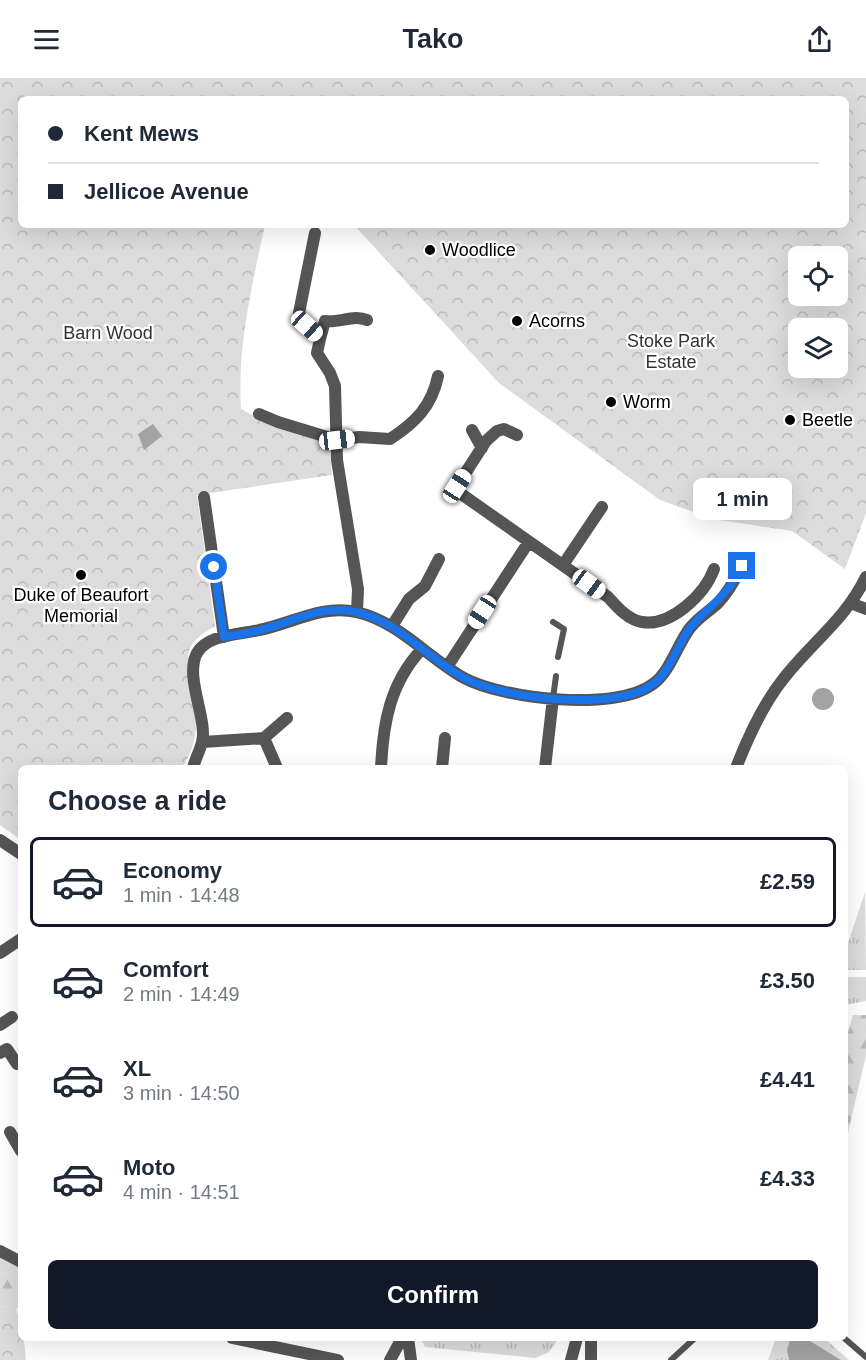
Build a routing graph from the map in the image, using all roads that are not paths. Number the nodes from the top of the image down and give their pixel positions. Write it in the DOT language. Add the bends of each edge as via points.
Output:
graph roads {
  1 [pos="315,233"];
  2 [pos="368,321"];
  3 [pos="320,339"];
  4 [pos="438,376"];
  5 [pos="259,414"];
  6 [pos="472,430"];
  7 [pos="517,435"];
  8 [pos="337,440"];
  9 [pos="482,448"];
  10 [pos="204,497"];
  11 [pos="602,507"];
  12 [pos="528,543"];
  13 [pos="439,559"];
  14 [pos="563,565"];
  15 [pos="742,566"];
  16 [pos="714,569"];
  17 [pos="866,577"];
  18 [pos="853,604"];
  19 [pos="866,609"];
  20 [pos="357,612"];
  21 [pos="553,622"];
  22 [pos="392,626"];
  23 [pos="224,637"];
  24 [pos="422,650"];
  25 [pos="558,657"];
  26 [pos="447,667"];
  27 [pos="556,676"];
  28 [pos="553,698"];
  29 [pos="287,718"];
  30 [pos="264,738"];
  31 [pos="445,738"];
  32 [pos="203,741"];
  33 [pos="194,765"];
  34 [pos="276,765"];
  35 [pos="381,765"];
  36 [pos="441,765"];
  37 [pos="545,765"];
  38 [pos="737,765"];
  39 [pos="0,840"];
  40 [pos="18,852"];
  41 [pos="18,941"];
  42 [pos="0,951"];
  43 [pos="12,1017"];
  44 [pos="0,1025"];
  45 [pos="2,1048"];
  46 [pos="17,1064"];
  47 [pos="10,1132"];
  48 [pos="18,1146"];
  49 [pos="0,1251"];
  50 [pos="18,1260"];
  51 [pos="246,1341"];
  52 [pos="400,1341"];
  53 [pos="408,1341"];
  54 [pos="576,1341"];
  55 [pos="591,1341"];
  56 [pos="692,1341"];
  57 [pos="847,1341"];
  58 [pos="866,1357"];
  59 [pos="316,1358"];
  60 [pos="338,1360"];
  61 [pos="390,1360"];
  62 [pos="411,1360"];
  63 [pos="571,1360"];
  64 [pos="591,1360"];
  65 [pos="671,1360"];
  1 -- 3 [label="street" via="299,313"];
  2 -- 3 [label="street" via="355,317 325,321"];
  3 -- 8 [label="street" via="317,353 335,386"];
  4 -- 8 [label="street" via="423,412 390,439"];
  5 -- 8 [label="street"];
  6 -- 9 [label="street"];
  7 -- 9 [label="street" via="501,430"];
  8 -- 20 [label="street" via="358,594"];
  9 -- 12 [label="street" via="457,491"];
  10 -- 23 [label="street"];
  11 -- 14 [label="street"];
  12 -- 14 [label="street"];
  12 -- 26 [label="street"];
  13 -- 22 [label="street" via="425,586 409,599"];
  14 -- 16 [label="street" via="639,622 671,615 685,606 700,593"];
  15 -- 28 [label="street" via="728,593 690,628 654,684 620,698"];
  17 -- 18 [label="street"];
  18 -- 19 [label="street"];
  18 -- 38 [label="street" via="774,693"];
  20 -- 22 [label="street"];
  20 -- 23 [label="street" via="320,612"];
  21 -- 25 [label="lane" via="564,629"];
  22 -- 24 [label="street"];
  23 -- 32 [label="street" via="208,641 195,658"];
  24 -- 26 [label="street"];
  24 -- 35 [label="street" via="410,662 391,699 382,738"];
  26 -- 28 [label="street" via="483,686 522,696"];
  27 -- 28 [label="lane"];
  28 -- 37 [label="street"];
  29 -- 30 [label="street"];
  30 -- 32 [label="street"];
  30 -- 34 [label="street"];
  31 -- 36 [label="street"];
  32 -- 33 [label="street"];
  39 -- 40 [label="street"];
  41 -- 42 [label="street"];
  43 -- 44 [label="street"];
  45 -- 46 [label="street"];
  47 -- 48 [label="street"];
  49 -- 50 [label="street"];
  51 -- 59 [label="street"];
  52 -- 61 [label="street"];
  53 -- 62 [label="street"];
  54 -- 63 [label="street"];
  55 -- 64 [label="street"];
  56 -- 65 [label="lane"];
  57 -- 58 [label="lane"];
  59 -- 60 [label="street"];
}
